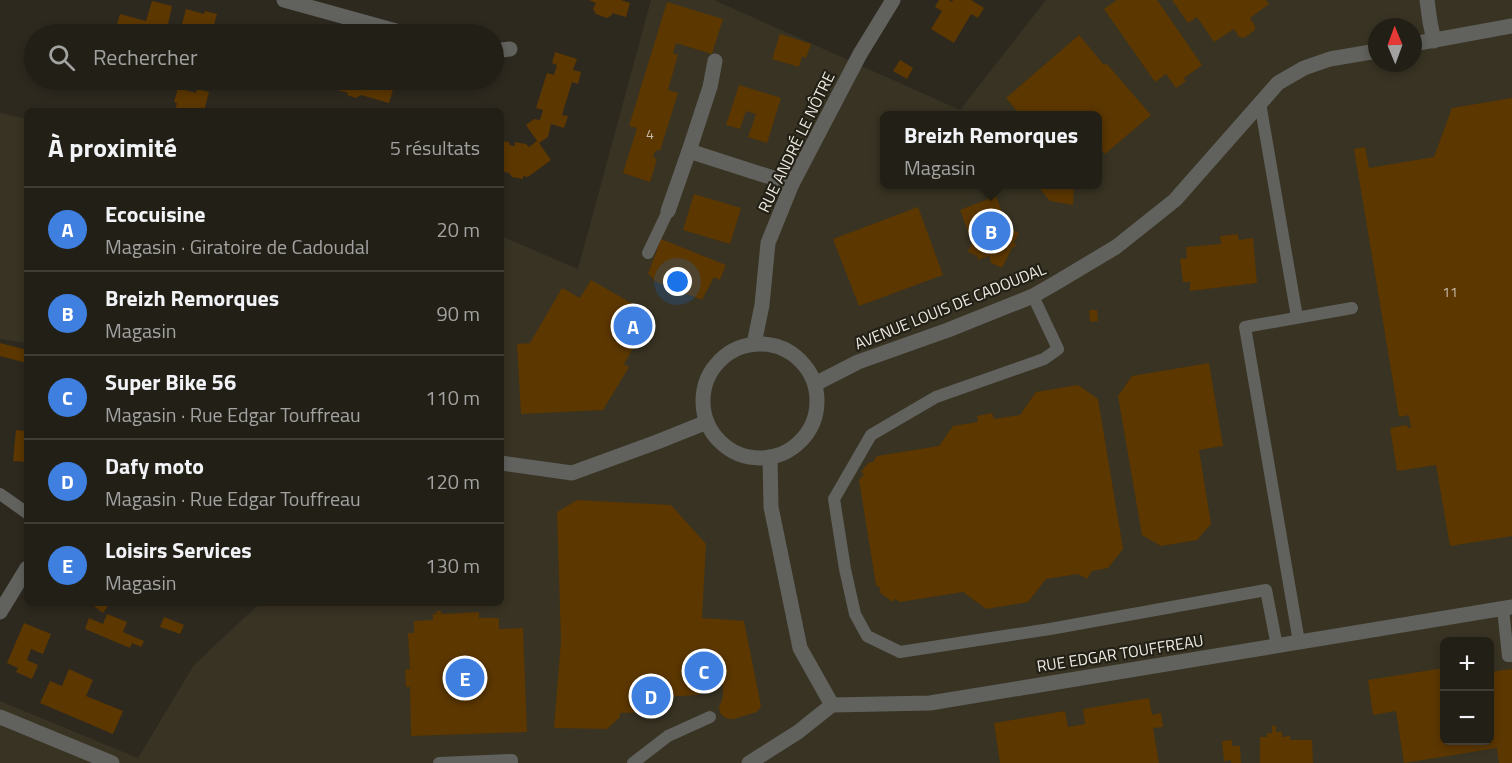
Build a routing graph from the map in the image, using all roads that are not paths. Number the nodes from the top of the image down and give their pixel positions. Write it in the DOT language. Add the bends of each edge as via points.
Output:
graph roads {
  1 [pos="284,0"];
  2 [pos="893,0"];
  3 [pos="1427,0"];
  4 [pos="371,24"];
  5 [pos="1512,26"];
  6 [pos="1434,40"];
  7 [pos="1422,42"];
  8 [pos="510,49"];
  9 [pos="504,50"];
  10 [pos="1368,53"];
  11 [pos="715,60"];
  12 [pos="1260,103"];
  13 [pos="689,151"];
  14 [pos="792,184"];
  15 [pos="668,211"];
  16 [pos="648,253"];
  17 [pos="1033,296"];
  18 [pos="1352,308"];
  19 [pos="1297,317"];
  20 [pos="754,344"];
  21 [pos="815,384"];
  22 [pos="707,422"];
  23 [pos="770,458"];
  24 [pos="504,463"];
  25 [pos="0,494"];
  26 [pos="24,511"];
  27 [pos="24,573"];
  28 [pos="1507,608"];
  29 [pos="0,612"];
  30 [pos="1299,642"];
  31 [pos="1277,646"];
  32 [pos="1512,656"];
  33 [pos="831,705"];
  34 [pos="0,717"];
  35 [pos="710,717"];
  36 [pos="112,763"];
  37 [pos="439,763"];
  38 [pos="512,763"];
  39 [pos="633,763"];
  40 [pos="749,763"];
  1 -- 4 [label="street"];
  2 -- 14 [label="street, RUE ANDRÉ LE NÔTRE"];
  3 -- 6 [label="street"];
  5 -- 6 [label="street"];
  6 -- 7 [label="street"];
  8 -- 9 [label="street"];
  10 -- 12 [label="street, AVENUE LOUIS DE CADOUDAL" via="1304,68 1278,83"];
  11 -- 13 [label="street"];
  12 -- 17 [label="street, AVENUE LOUIS DE CADOUDAL" via="1175,200 1116,247"];
  12 -- 19 [label="lane"];
  13 -- 14 [label="street"];
  13 -- 15 [label="street"];
  14 -- 20 [label="street, RUE ANDRÉ LE NÔTRE" via="768,243"];
  15 -- 16 [label="lane"];
  17 -- 21 [label="street, AVENUE LOUIS DE CADOUDAL" via="858,362"];
  17 -- 31 [label="lane" via="1058,349 1044,359 936,397 871,435 834,499 855,614 867,636 900,652 1266,590"];
  18 -- 19 [label="lane"];
  19 -- 30 [label="lane" via="1245,327"];
  20 -- 21 [label="street" via="792,353 806,366"];
  20 -- 22 [label="street" via="737,349 711,371 704,387"];
  21 -- 23 [label="street" via="818,403 803,439"];
  22 -- 23 [label="street" via="732,451"];
  22 -- 24 [label="street" via="572,473"];
  23 -- 33 [label="street" via="771,507 800,648"];
  25 -- 26 [label="lane"];
  27 -- 29 [label="street"];
  28 -- 30 [label="street, RUE EDGAR TOUFFREAU"];
  28 -- 32 [label="lane" via="1508,656"];
  30 -- 31 [label="street, RUE EDGAR TOUFFREAU"];
  31 -- 33 [label="street, RUE EDGAR TOUFFREAU" via="930,703"];
  33 -- 40 [label="street"];
  34 -- 36 [label="street"];
  35 -- 39 [label="lane" via="668,736"];
  37 -- 38 [label="lane"];
}
